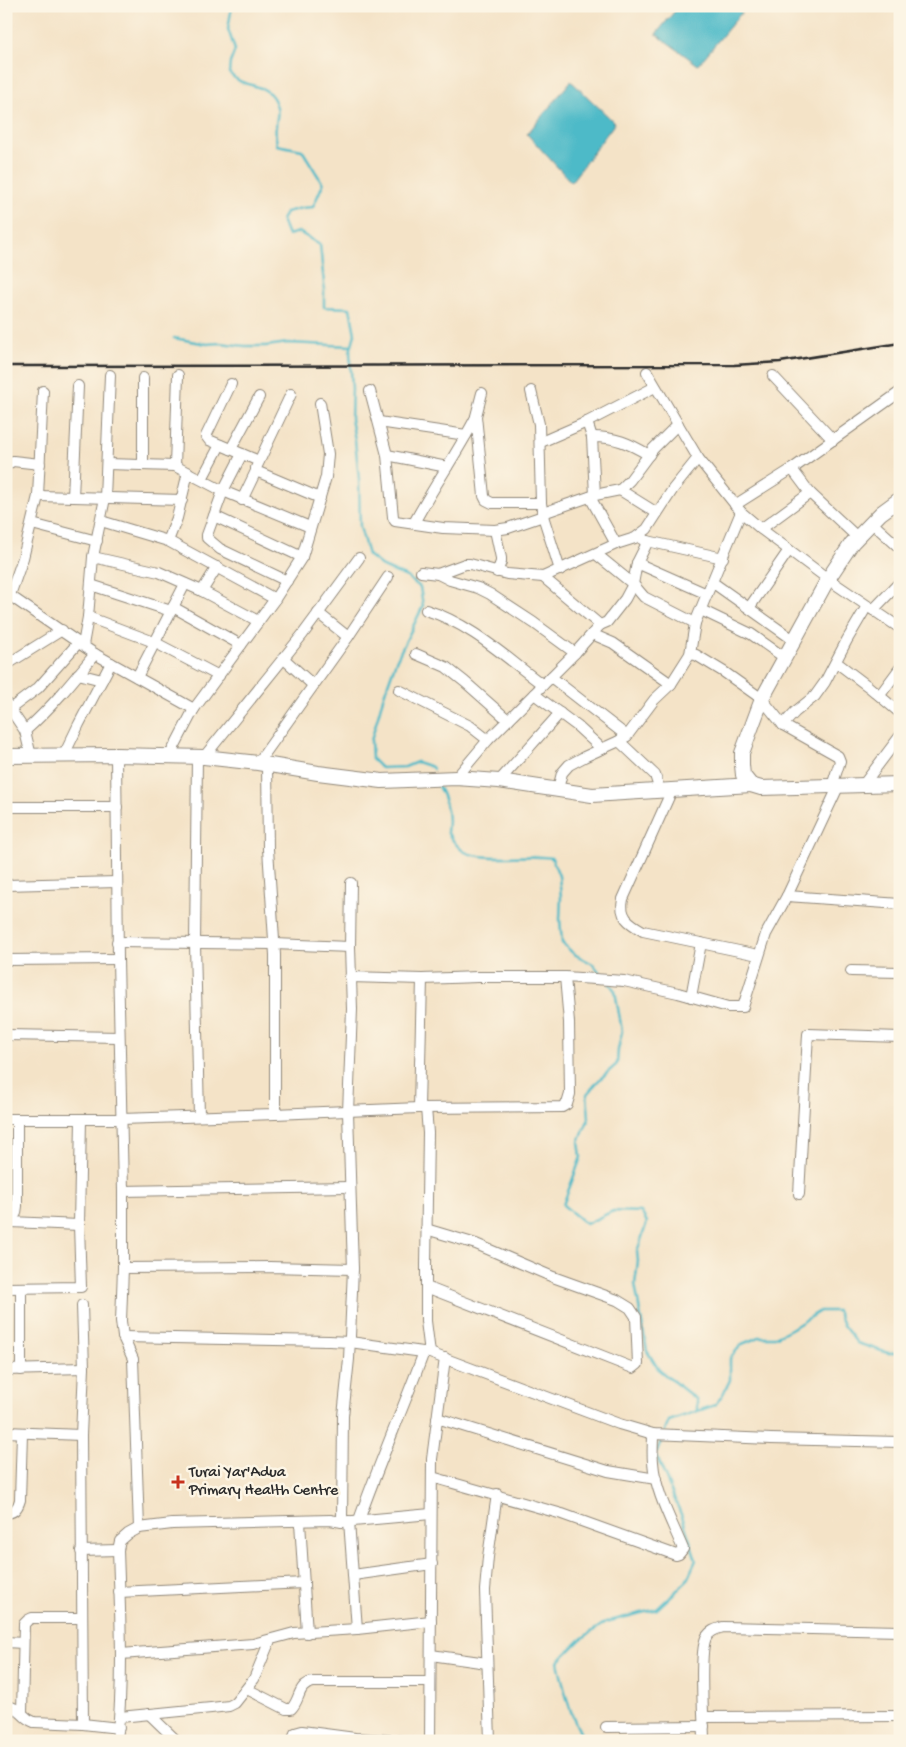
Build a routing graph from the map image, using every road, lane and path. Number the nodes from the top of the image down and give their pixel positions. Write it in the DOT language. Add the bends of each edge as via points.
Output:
graph roads {
  1 [pos="647,372"];
  2 [pos="110,375"];
  3 [pos="178,375"];
  4 [pos="773,376"];
  5 [pos="143,378"];
  6 [pos="231,384"];
  7 [pos="78,386"];
  8 [pos="655,387"];
  9 [pos="43,391"];
  10 [pos="370,391"];
  11 [pos="531,391"];
  12 [pos="900,392"];
  13 [pos="482,393"];
  14 [pos="291,394"];
  15 [pos="259,397"];
  16 [pos="320,403"];
  17 [pos="476,416"];
  18 [pos="378,422"];
  19 [pos="587,422"];
  20 [pos="678,424"];
  21 [pos="466,436"];
  22 [pos="592,437"];
  23 [pos="832,440"];
  24 [pos="540,442"];
  25 [pos="220,445"];
  26 [pos="231,449"];
  27 [pos="242,454"];
  28 [pos="649,454"];
  29 [pos="387,455"];
  30 [pos="698,458"];
  31 [pos="40,464"];
  32 [pos="107,464"];
  33 [pos="143,464"];
  34 [pos="6,465"];
  35 [pos="176,466"];
  36 [pos="258,466"];
  37 [pos="447,467"];
  38 [pos="792,469"];
  39 [pos="188,472"];
  40 [pos="202,479"];
  41 [pos="620,490"];
  42 [pos="223,491"];
  43 [pos="810,493"];
  44 [pos="38,496"];
  45 [pos="592,496"];
  46 [pos="73,497"];
  47 [pos="105,498"];
  48 [pos="320,498"];
  49 [pos="900,499"];
  50 [pos="182,500"];
  51 [pos="242,500"];
  52 [pos="738,508"];
  53 [pos="542,511"];
  54 [pos="657,513"];
  55 [pos="214,516"];
  56 [pos="101,521"];
  57 [pos="871,522"];
  58 [pos="414,523"];
  59 [pos="32,524"];
  60 [pos="310,527"];
  61 [pos="761,529"];
  62 [pos="495,530"];
  63 [pos="857,537"];
  64 [pos="635,538"];
  65 [pos="97,541"];
  66 [pos="168,541"];
  67 [pos="648,541"];
  68 [pos="616,544"];
  69 [pos="900,548"];
  70 [pos="789,550"];
  71 [pos="596,554"];
  72 [pos="93,557"];
  73 [pos="302,557"];
  74 [pos="359,558"];
  75 [pos="722,558"];
  76 [pos="637,563"];
  77 [pos="217,567"];
  78 [pos="560,570"];
  79 [pos="421,572"];
  80 [pos="497,572"];
  81 [pos="438,574"];
  82 [pos="388,577"];
  83 [pos="543,577"];
  84 [pos="828,579"];
  85 [pos="287,581"];
  86 [pos="712,582"];
  87 [pos="900,582"];
  88 [pos="185,584"];
  89 [pos="633,584"];
  90 [pos="91,585"];
  91 [pos="202,591"];
  92 [pos="8,594"];
  93 [pos="708,594"];
  94 [pos="275,598"];
  95 [pos="749,608"];
  96 [pos="870,608"];
  97 [pos="172,609"];
  98 [pos="426,610"];
  99 [pos="701,610"];
  100 [pos="318,614"];
  101 [pos="88,617"];
  102 [pos="258,621"];
  103 [pos="695,623"];
  104 [pos="600,625"];
  105 [pos="900,628"];
  106 [pos="62,630"];
  107 [pos="592,634"];
  108 [pos="348,637"];
  109 [pos="795,641"];
  110 [pos="154,642"];
  111 [pos="81,644"];
  112 [pos="241,645"];
  113 [pos="575,653"];
  114 [pos="95,654"];
  115 [pos="416,654"];
  116 [pos="690,654"];
  117 [pos="283,658"];
  118 [pos="785,658"];
  119 [pos="836,662"];
  120 [pos="111,663"];
  121 [pos="6,665"];
  122 [pos="900,668"];
  123 [pos="78,674"];
  124 [pos="219,676"];
  125 [pos="137,677"];
  126 [pos="550,677"];
  127 [pos="102,680"];
  128 [pos="671,684"];
  129 [pos="313,685"];
  130 [pos="543,685"];
  131 [pos="399,690"];
  132 [pos="534,694"];
  133 [pos="880,695"];
  134 [pos="762,699"];
  135 [pos="8,706"];
  136 [pos="194,709"];
  137 [pos="560,713"];
  138 [pos="900,713"];
  139 [pos="508,720"];
  140 [pos="783,725"];
  141 [pos="25,731"];
  142 [pos="900,736"];
  143 [pos="623,739"];
  144 [pos="488,740"];
  145 [pos="602,749"];
  146 [pos="64,755"];
  147 [pos="116,755"];
  148 [pos="170,755"];
  149 [pos="6,756"];
  150 [pos="31,756"];
  151 [pos="200,757"];
  152 [pos="263,764"];
  153 [pos="456,778"];
  154 [pos="499,781"];
  155 [pos="900,784"];
  156 [pos="751,785"];
  157 [pos="863,785"];
  158 [pos="835,786"];
  159 [pos="558,789"];
  160 [pos="666,791"];
  161 [pos="6,807"];
  162 [pos="117,807"];
  163 [pos="117,882"];
  164 [pos="351,883"];
  165 [pos="6,885"];
  166 [pos="787,896"];
  167 [pos="900,904"];
  168 [pos="117,942"];
  169 [pos="701,943"];
  170 [pos="195,944"];
  171 [pos="274,944"];
  172 [pos="350,947"];
  173 [pos="758,956"];
  174 [pos="118,959"];
  175 [pos="6,960"];
  176 [pos="851,971"];
  177 [pos="900,972"];
  178 [pos="350,977"];
  179 [pos="565,977"];
  180 [pos="422,979"];
  181 [pos="691,997"];
  182 [pos="6,1035"];
  183 [pos="119,1037"];
  184 [pos="900,1037"];
  185 [pos="423,1108"];
  186 [pos="348,1112"];
  187 [pos="275,1114"];
  188 [pos="200,1116"];
  189 [pos="12,1119"];
  190 [pos="81,1119"];
  191 [pos="121,1119"];
  192 [pos="12,1184"];
  193 [pos="349,1188"];
  194 [pos="123,1191"];
  195 [pos="799,1194"];
  196 [pos="9,1224"];
  197 [pos="79,1225"];
  198 [pos="426,1229"];
  199 [pos="123,1268"];
  200 [pos="352,1269"];
  201 [pos="426,1287"];
  202 [pos="6,1288"];
  203 [pos="21,1288"];
  204 [pos="82,1305"];
  205 [pos="123,1337"];
  206 [pos="350,1342"];
  207 [pos="427,1353"];
  208 [pos="445,1358"];
  209 [pos="84,1368"];
  210 [pos="6,1370"];
  211 [pos="21,1370"];
  212 [pos="436,1418"];
  213 [pos="6,1432"];
  214 [pos="22,1433"];
  215 [pos="81,1435"];
  216 [pos="657,1435"];
  217 [pos="900,1442"];
  218 [pos="432,1477"];
  219 [pos="656,1479"];
  220 [pos="497,1494"];
  221 [pos="6,1513"];
  222 [pos="431,1514"];
  223 [pos="350,1521"];
  224 [pos="300,1522"];
  225 [pos="139,1528"];
  226 [pos="118,1550"];
  227 [pos="81,1551"];
  228 [pos="432,1564"];
  229 [pos="353,1575"];
  230 [pos="304,1582"];
  231 [pos="119,1592"];
  232 [pos="82,1618"];
  233 [pos="431,1621"];
  234 [pos="357,1629"];
  235 [pos="900,1631"];
  236 [pos="307,1633"];
  237 [pos="270,1640"];
  238 [pos="6,1642"];
  239 [pos="23,1643"];
  240 [pos="121,1654"];
  241 [pos="431,1655"];
  242 [pos="487,1663"];
  243 [pos="430,1682"];
  244 [pos="247,1688"];
  245 [pos="6,1706"];
  246 [pos="22,1714"];
  247 [pos="149,1714"];
  248 [pos="900,1716"];
  249 [pos="120,1717"];
  250 [pos="704,1721"];
  251 [pos="82,1724"];
  252 [pos="606,1727"];
  253 [pos="118,1728"];
  254 [pos="117,1741"];
  255 [pos="177,1741"];
  256 [pos="292,1741"];
  257 [pos="403,1741"];
  258 [pos="430,1741"];
  259 [pos="490,1741"];
  260 [pos="704,1741"];
  1 -- 8 [label="street"];
  2 -- 32 [label="street"];
  3 -- 35 [label="street"];
  4 -- 23 [label="street"];
  5 -- 33 [label="street"];
  6 -- 25 [label="street" via="206,436"];
  7 -- 46 [label="street"];
  8 -- 19 [label="street"];
  8 -- 20 [label="street"];
  9 -- 31 [label="street"];
  10 -- 18 [label="street"];
  11 -- 24 [label="street"];
  12 -- 23 [label="street"];
  13 -- 17 [label="street"];
  14 -- 36 [label="street"];
  15 -- 26 [label="street"];
  16 -- 48 [label="street" via="328,454"];
  17 -- 21 [label="street"];
  17 -- 53 [label="street" via="486,500"];
  18 -- 21 [label="street"];
  18 -- 29 [label="street"];
  19 -- 22 [label="street"];
  19 -- 24 [label="street"];
  20 -- 28 [label="street"];
  20 -- 30 [label="street"];
  21 -- 37 [label="street"];
  22 -- 28 [label="street" via="619,440"];
  22 -- 45 [label="street"];
  23 -- 38 [label="street"];
  24 -- 53 [label="street"];
  25 -- 26 [label="street"];
  25 -- 40 [label="street"];
  26 -- 27 [label="street"];
  27 -- 36 [label="street"];
  27 -- 42 [label="street"];
  28 -- 41 [label="street"];
  29 -- 37 [label="street"];
  29 -- 58 [label="street" via="393,516 396,521"];
  30 -- 52 [label="street"];
  30 -- 54 [label="street"];
  31 -- 34 [label="street" via="13,461"];
  31 -- 44 [label="street"];
  32 -- 33 [label="street"];
  32 -- 47 [label="street"];
  33 -- 35 [label="street"];
  35 -- 39 [label="street"];
  36 -- 48 [label="street"];
  36 -- 51 [label="street"];
  37 -- 58 [label="street"];
  38 -- 43 [label="street"];
  38 -- 52 [label="street"];
  39 -- 40 [label="street"];
  39 -- 50 [label="street"];
  40 -- 42 [label="street"];
  41 -- 45 [label="street"];
  41 -- 54 [label="street"];
  42 -- 51 [label="street"];
  42 -- 55 [label="street"];
  43 -- 61 [label="street"];
  43 -- 63 [label="street"];
  44 -- 46 [label="street"];
  44 -- 59 [label="street"];
  45 -- 53 [label="street"];
  45 -- 68 [label="street"];
  46 -- 47 [label="street"];
  47 -- 50 [label="street"];
  47 -- 56 [label="street"];
  48 -- 60 [label="street"];
  49 -- 57 [label="street"];
  50 -- 66 [label="street"];
  51 -- 60 [label="street"];
  52 -- 61 [label="street"];
  52 -- 75 [label="street"];
  53 -- 62 [label="street" via="508,528"];
  53 -- 78 [label="street"];
  54 -- 64 [label="street" via="647,529"];
  55 -- 73 [label="street"];
  55 -- 85 [label="street" via="207,534 211,542"];
  56 -- 65 [label="street"];
  56 -- 66 [label="street"];
  57 -- 63 [label="street"];
  57 -- 69 [label="street"];
  58 -- 62 [label="street"];
  59 -- 65 [label="street"];
  59 -- 92 [label="street"];
  60 -- 73 [label="street"];
  61 -- 70 [label="street"];
  62 -- 80 [label="street" via="501,558"];
  63 -- 84 [label="street"];
  64 -- 67 [label="street"];
  64 -- 68 [label="street"];
  65 -- 72 [label="street"];
  66 -- 77 [label="street"];
  67 -- 75 [label="street"];
  67 -- 76 [label="street"];
  68 -- 71 [label="street"];
  70 -- 84 [label="street"];
  70 -- 95 [label="street"];
  71 -- 78 [label="street"];
  71 -- 89 [label="street"];
  72 -- 88 [label="street" via="159,572"];
  72 -- 90 [label="street"];
  73 -- 85 [label="street"];
  74 -- 100 [label="street"];
  75 -- 86 [label="street"];
  76 -- 89 [label="street"];
  76 -- 93 [label="street"];
  77 -- 91 [label="street"];
  77 -- 94 [label="street"];
  78 -- 83 [label="street"];
  79 -- 81 [label="street"];
  80 -- 81 [label="street" via="465,564"];
  80 -- 83 [label="street"];
  81 -- 113 [label="street" via="490,594"];
  82 -- 108 [label="street"];
  83 -- 104 [label="street"];
  84 -- 96 [label="street"];
  84 -- 109 [label="street"];
  85 -- 94 [label="street"];
  86 -- 93 [label="street"];
  86 -- 95 [label="street"];
  87 -- 96 [label="street"];
  88 -- 91 [label="street"];
  88 -- 97 [label="street"];
  89 -- 103 [label="street" via="644,597"];
  89 -- 104 [label="street" via="607,622"];
  90 -- 97 [label="street"];
  90 -- 101 [label="street"];
  91 -- 102 [label="street"];
  92 -- 106 [label="street"];
  93 -- 99 [label="street"];
  94 -- 102 [label="street"];
  95 -- 109 [label="street"];
  96 -- 105 [label="street"];
  96 -- 119 [label="street"];
  97 -- 110 [label="street"];
  97 -- 112 [label="street"];
  98 -- 130 [label="street" via="473,631"];
  99 -- 103 [label="street"];
  99 -- 118 [label="street" via="751,634"];
  100 -- 108 [label="street"];
  100 -- 117 [label="street"];
  101 -- 110 [label="street"];
  101 -- 111 [label="street"];
  102 -- 112 [label="street"];
  103 -- 116 [label="street"];
  104 -- 107 [label="street"];
  106 -- 111 [label="street"];
  106 -- 121 [label="street"];
  107 -- 113 [label="street"];
  107 -- 128 [label="street" via="613,643"];
  108 -- 129 [label="street"];
  109 -- 118 [label="street"];
  110 -- 124 [label="street"];
  110 -- 125 [label="street"];
  111 -- 114 [label="street"];
  111 -- 135 [label="street" via="38,688"];
  112 -- 124 [label="street"];
  113 -- 126 [label="street"];
  114 -- 120 [label="street"];
  114 -- 123 [label="street"];
  115 -- 139 [label="street" via="446,667"];
  116 -- 128 [label="street"];
  116 -- 134 [label="street" via="724,672"];
  117 -- 129 [label="street"];
  117 -- 151 [label="street"];
  118 -- 134 [label="street"];
  119 -- 133 [label="street"];
  119 -- 140 [label="street" via="815,696"];
  120 -- 125 [label="street"];
  120 -- 127 [label="street"];
  122 -- 133 [label="street"];
  123 -- 127 [label="street"];
  123 -- 141 [label="street"];
  124 -- 136 [label="street"];
  125 -- 136 [label="street"];
  126 -- 130 [label="street"];
  126 -- 143 [label="street"];
  127 -- 146 [label="street"];
  128 -- 143 [label="street"];
  129 -- 152 [label="street"];
  130 -- 132 [label="street"];
  131 -- 144 [label="street" via="470,726"];
  132 -- 137 [label="street"];
  132 -- 139 [label="street"];
  133 -- 138 [label="street"];
  134 -- 140 [label="street"];
  134 -- 156 [label="street" via="742,753 743,775"];
  135 -- 141 [label="street"];
  136 -- 148 [label="street"];
  137 -- 145 [label="street"];
  137 -- 154 [label="street"];
  139 -- 144 [label="street"];
  140 -- 158 [label="street" via="840,758"];
  141 -- 150 [label="street"];
  142 -- 157 [label="street"];
  143 -- 145 [label="street"];
  143 -- 160 [label="street"];
  144 -- 153 [label="street"];
  145 -- 159 [label="street" via="569,765 562,773"];
  146 -- 147 [label="street"];
  146 -- 150 [label="street"];
  147 -- 148 [label="street"];
  147 -- 162 [label="street"];
  148 -- 151 [label="street"];
  149 -- 150 [label="street"];
  151 -- 152 [label="street"];
  151 -- 170 [label="street"];
  152 -- 153 [label="street" via="382,781"];
  152 -- 171 [label="street"];
  153 -- 154 [label="street"];
  154 -- 159 [label="street"];
  155 -- 157 [label="street"];
  156 -- 158 [label="street" via="761,788"];
  156 -- 160 [label="street"];
  157 -- 158 [label="street"];
  158 -- 166 [label="street"];
  159 -- 160 [label="street" via="592,795"];
  160 -- 169 [label="street" via="621,908 631,924 643,931"];
  161 -- 162 [label="street"];
  162 -- 163 [label="street"];
  163 -- 165 [label="street"];
  163 -- 168 [label="street"];
  164 -- 172 [label="street"];
  166 -- 167 [label="street"];
  166 -- 173 [label="street"];
  168 -- 170 [label="street"];
  168 -- 174 [label="street"];
  169 -- 173 [label="street"];
  169 -- 181 [label="street"];
  170 -- 171 [label="street"];
  170 -- 188 [label="street"];
  171 -- 172 [label="street"];
  171 -- 187 [label="street"];
  172 -- 178 [label="street"];
  173 -- 181 [label="street" via="743,1007 728,1007"];
  174 -- 175 [label="street"];
  174 -- 183 [label="street"];
  176 -- 177 [label="street"];
  178 -- 180 [label="street"];
  178 -- 186 [label="street"];
  179 -- 180 [label="street"];
  179 -- 181 [label="street" via="624,981"];
  179 -- 185 [label="street" via="569,1022 570,1094 567,1104 562,1107"];
  180 -- 185 [label="street"];
  182 -- 183 [label="street"];
  183 -- 191 [label="street"];
  184 -- 195 [label="street" via="808,1034"];
  185 -- 186 [label="street"];
  185 -- 198 [label="street" via="428,1133"];
  186 -- 187 [label="street"];
  186 -- 193 [label="street"];
  187 -- 188 [label="street"];
  188 -- 191 [label="street"];
  189 -- 190 [label="street"];
  189 -- 192 [label="street"];
  190 -- 191 [label="street"];
  190 -- 197 [label="street"];
  191 -- 194 [label="street"];
  192 -- 196 [label="street" via="16,1213"];
  193 -- 194 [label="street"];
  193 -- 200 [label="street"];
  194 -- 199 [label="street"];
  196 -- 197 [label="street"];
  197 -- 203 [label="street" via="81,1287"];
  198 -- 201 [label="street"];
  198 -- 201 [label="street" via="476,1244 630,1308 636,1317 638,1364 633,1368"];
  199 -- 200 [label="street"];
  199 -- 205 [label="street"];
  200 -- 206 [label="street"];
  201 -- 207 [label="street"];
  202 -- 203 [label="street"];
  203 -- 211 [label="street"];
  204 -- 209 [label="street"];
  205 -- 206 [label="street"];
  205 -- 225 [label="street" via="133,1359"];
  206 -- 207 [label="street"];
  206 -- 223 [label="street" via="343,1416 341,1514"];
  207 -- 208 [label="street"];
  207 -- 223 [label="street" via="380,1462"];
  208 -- 212 [label="street"];
  208 -- 216 [label="street" via="619,1424"];
  209 -- 211 [label="street"];
  209 -- 215 [label="street"];
  210 -- 211 [label="street"];
  212 -- 218 [label="street"];
  212 -- 219 [label="street" via="608,1471"];
  213 -- 214 [label="street"];
  214 -- 215 [label="street"];
  214 -- 221 [label="street" via="20,1500 17,1509 11,1514"];
  215 -- 227 [label="street"];
  216 -- 217 [label="street"];
  216 -- 219 [label="street" via="653,1463"];
  218 -- 220 [label="street"];
  218 -- 222 [label="street"];
  219 -- 220 [label="street" via="683,1549 676,1555 585,1521"];
  220 -- 242 [label="street" via="485,1590"];
  222 -- 223 [label="street"];
  222 -- 228 [label="street"];
  223 -- 224 [label="street"];
  223 -- 229 [label="street"];
  224 -- 225 [label="street" via="172,1524"];
  224 -- 230 [label="street"];
  225 -- 226 [label="street" via="120,1541"];
  226 -- 227 [label="street"];
  226 -- 231 [label="street"];
  227 -- 232 [label="street"];
  228 -- 229 [label="street"];
  228 -- 233 [label="street"];
  229 -- 234 [label="street"];
  230 -- 231 [label="street"];
  230 -- 236 [label="street"];
  231 -- 240 [label="street"];
  232 -- 239 [label="street" via="32,1618 24,1624"];
  232 -- 251 [label="street"];
  233 -- 234 [label="street"];
  233 -- 241 [label="street"];
  234 -- 236 [label="street"];
  235 -- 250 [label="street" via="723,1627 713,1630 706,1637 702,1660"];
  236 -- 237 [label="street"];
  237 -- 240 [label="street"];
  237 -- 244 [label="street"];
  238 -- 239 [label="street"];
  239 -- 246 [label="street"];
  240 -- 249 [label="street"];
  241 -- 242 [label="street"];
  241 -- 243 [label="street"];
  242 -- 259 [label="street"];
  243 -- 244 [label="street" via="306,1683 291,1709"];
  243 -- 258 [label="street"];
  244 -- 247 [label="street" via="229,1706"];
  245 -- 246 [label="street"];
  246 -- 251 [label="street" via="34,1722"];
  247 -- 249 [label="street"];
  247 -- 255 [label="street"];
  248 -- 250 [label="street"];
  249 -- 253 [label="street"];
  250 -- 252 [label="street"];
  250 -- 260 [label="street"];
  251 -- 253 [label="street"];
  253 -- 254 [label="street"];
  256 -- 257 [label="street" via="295,1733 302,1730"];
}
